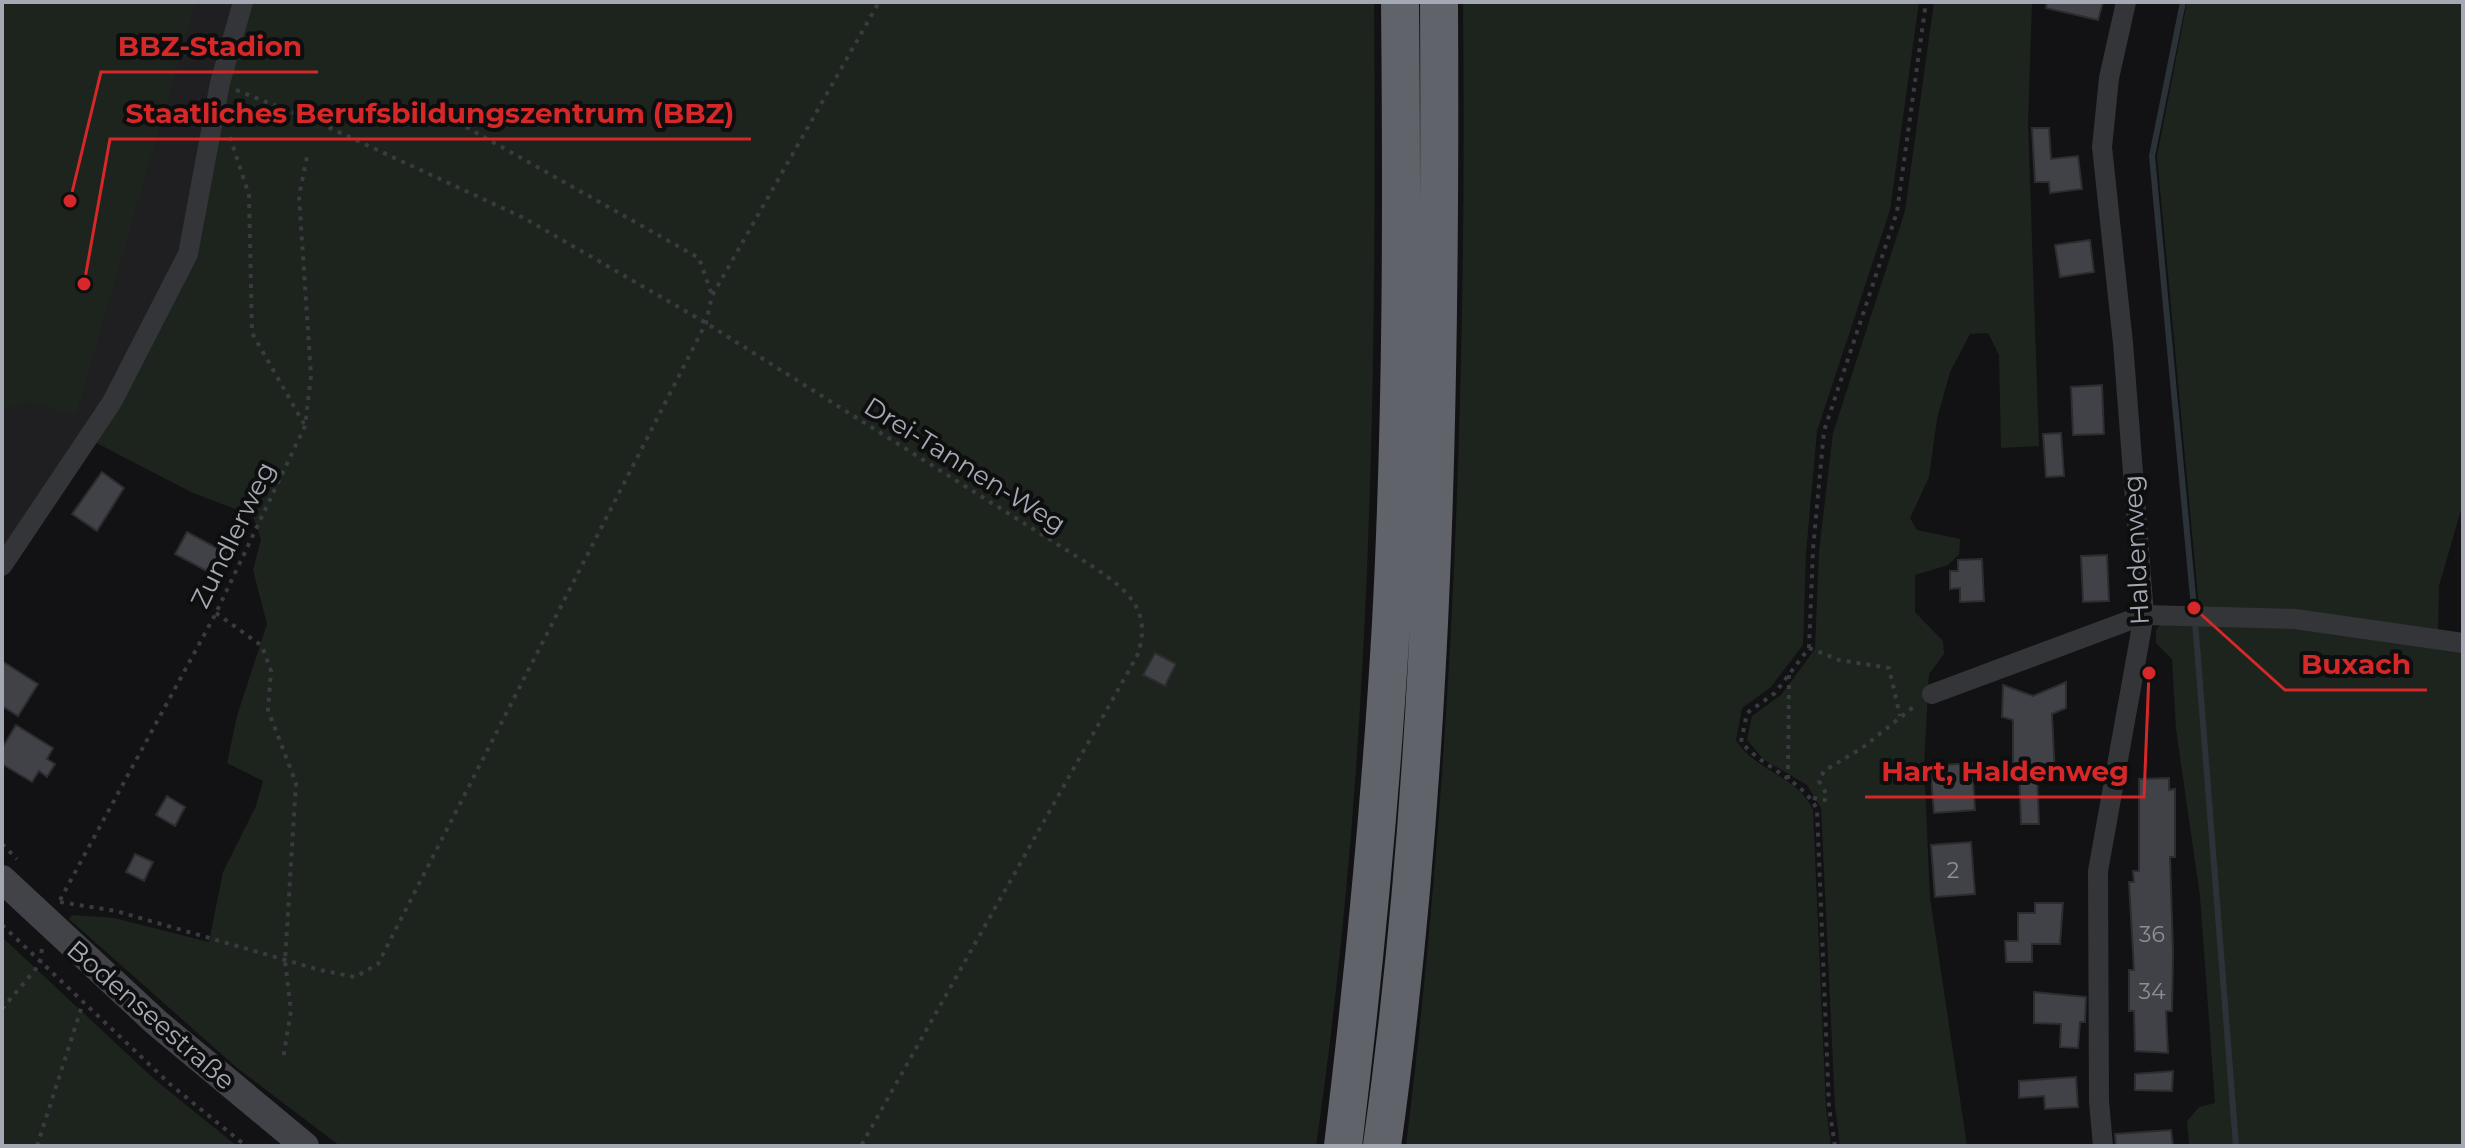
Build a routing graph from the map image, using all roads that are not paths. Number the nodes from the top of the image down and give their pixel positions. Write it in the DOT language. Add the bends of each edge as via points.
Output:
graph roads {
  1 [pos="243,2"];
  2 [pos="1400,2"];
  3 [pos="1439,2"];
  4 [pos="2126,2"];
  5 [pos="2,566"];
  6 [pos="2144,615"];
  7 [pos="2463,643"];
  8 [pos="1932,694"];
  9 [pos="2,879"];
  10 [pos="305,1146"];
  11 [pos="1343,1146"];
  12 [pos="1382,1146"];
  13 [pos="2103,1146"];
  1 -- 5 [label="street" via="219,90 188,254 112,402"];
  2 -- 11 [label="highway" via="1401,271 1391,620 1366,947"];
  3 -- 12 [label="highway" via="1437,466 1406,952"];
  4 -- 6 [label="street, Haldenweg" via="2109,78 2102,147"];
  6 -- 7 [label="street" via="2295,619"];
  6 -- 8 [label="street"];
  6 -- 13 [label="street, Haldenweg" via="2098,871"];
  9 -- 10 [label="main road, Bodenseestraße" via="157,1023"];
}
